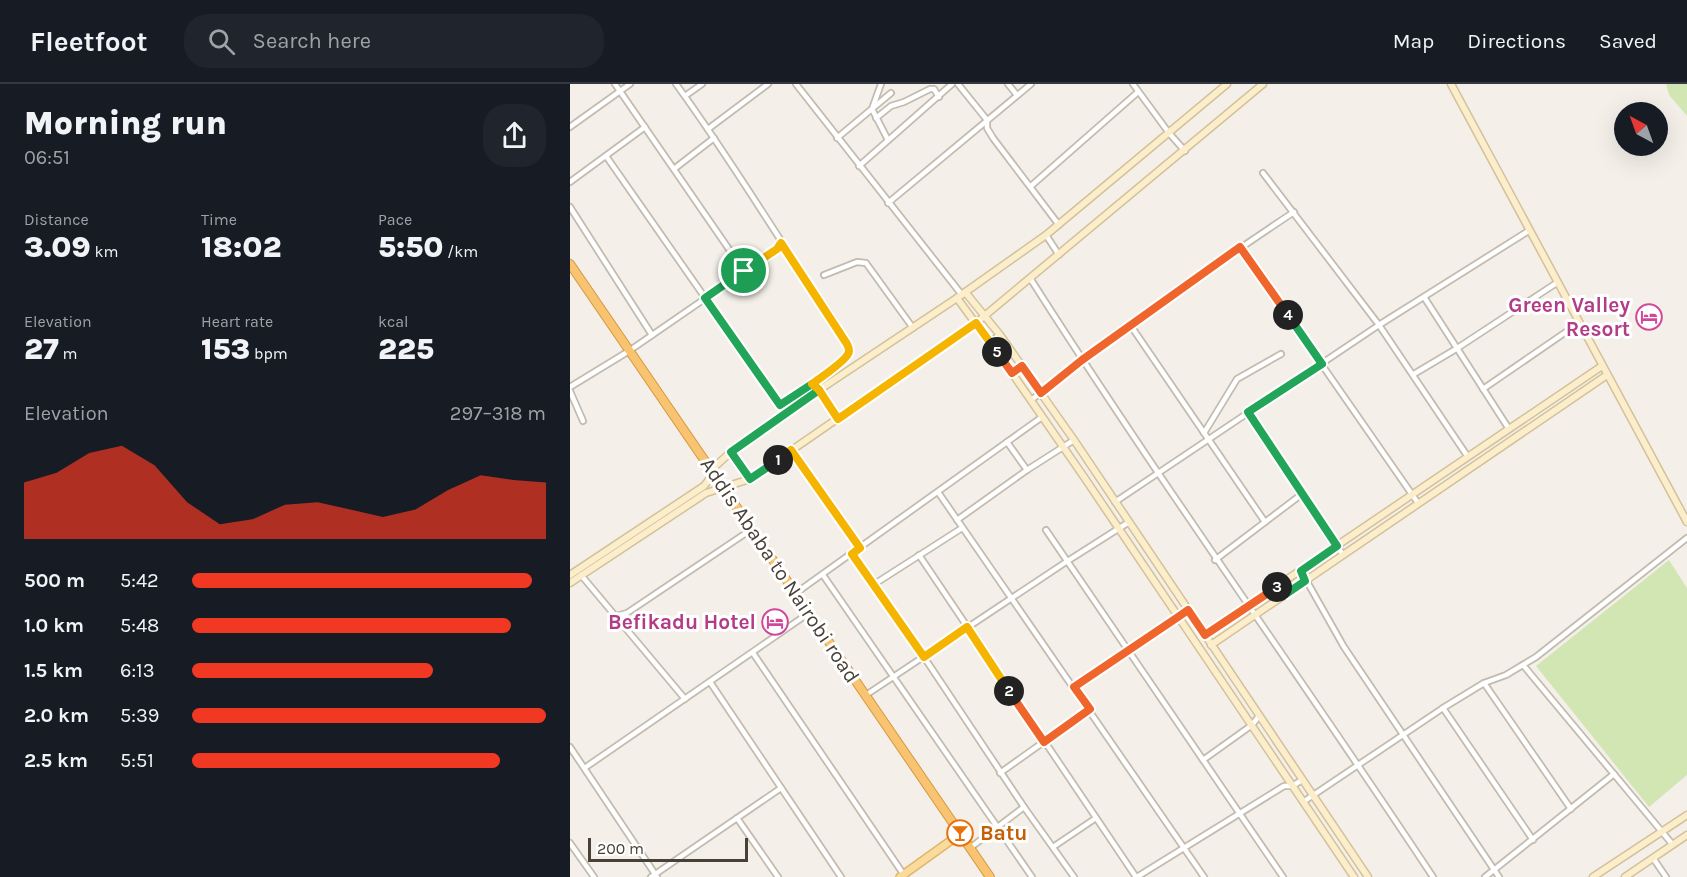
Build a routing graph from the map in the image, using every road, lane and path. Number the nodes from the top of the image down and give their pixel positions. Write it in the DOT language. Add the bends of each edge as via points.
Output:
graph roads {
  1 [pos="615,84"];
  2 [pos="630,84"];
  3 [pos="676,84"];
  4 [pos="702,84"];
  5 [pos="768,84"];
  6 [pos="796,84"];
  7 [pos="881,84"];
  8 [pos="952,84"];
  9 [pos="958,84"];
  10 [pos="1008,84"];
  11 [pos="1031,84"];
  12 [pos="1133,84"];
  13 [pos="1227,84"];
  14 [pos="1263,84"];
  15 [pos="1450,84"];
  16 [pos="620,91"];
  17 [pos="1138,92"];
  18 [pos="891,93"];
  19 [pos="1017,95"];
  20 [pos="685,96"];
  21 [pos="939,97"];
  22 [pos="872,109"];
  23 [pos="876,118"];
  24 [pos="987,120"];
  25 [pos="570,127"];
  26 [pos="645,128"];
  27 [pos="708,129"];
  28 [pos="1169,133"];
  29 [pos="714,138"];
  30 [pos="837,138"];
  31 [pos="888,140"];
  32 [pos="1185,151"];
  33 [pos="606,156"];
  34 [pos="859,166"];
  35 [pos="674,169"];
  36 [pos="1263,173"];
  37 [pos="570,182"];
  38 [pos="1031,186"];
  39 [pos="888,203"];
  40 [pos="570,207"];
  41 [pos="1294,212"];
  42 [pos="1059,225"];
  43 [pos="1530,230"];
  44 [pos="1046,235"];
  45 [pos="781,243"];
  46 [pos="1240,247"];
  47 [pos="1059,255"];
  48 [pos="570,264"];
  49 [pos="744,271"];
  50 [pos="824,275"];
  51 [pos="1030,278"];
  52 [pos="1558,282"];
  53 [pos="962,296"];
  54 [pos="1424,297"];
  55 [pos="705,298"];
  56 [pos="985,316"];
  57 [pos="976,323"];
  58 [pos="1579,323"];
  59 [pos="1379,325"];
  60 [pos="1131,326"];
  61 [pos="913,328"];
  62 [pos="652,335"];
  63 [pos="1000,335"];
  64 [pos="989,342"];
  65 [pos="1456,349"];
  66 [pos="629,351"];
  67 [pos="1281,354"];
  68 [pos="1082,360"];
  69 [pos="1322,364"];
  70 [pos="1022,366"];
  71 [pos="1602,366"];
  72 [pos="1012,373"];
  73 [pos="1414,374"];
  74 [pos="1607,375"];
  75 [pos="812,384"];
  76 [pos="570,389"];
  77 [pos="1483,389"];
  78 [pos="819,390"];
  79 [pos="1041,393"];
  80 [pos="1031,400"];
  81 [pos="1248,412"];
  82 [pos="1042,417"];
  83 [pos="838,419"];
  84 [pos="583,421"];
  85 [pos="1509,429"];
  86 [pos="1204,433"];
  87 [pos="1074,440"];
  88 [pos="1209,440"];
  89 [pos="1007,442"];
  90 [pos="1063,447"];
  91 [pos="791,450"];
  92 [pos="731,452"];
  93 [pos="1468,457"];
  94 [pos="711,470"];
  95 [pos="1027,470"];
  96 [pos="1094,470"];
  97 [pos="1159,474"];
  98 [pos="1084,477"];
  99 [pos="750,479"];
  100 [pos="724,488"];
  101 [pos="938,492"];
  102 [pos="1302,494"];
  103 [pos="1412,495"];
  104 [pos="1115,502"];
  105 [pos="1418,503"];
  106 [pos="1121,511"];
  107 [pos="1111,518"];
  108 [pos="957,520"];
  109 [pos="1129,522"];
  110 [pos="1265,522"];
  111 [pos="1687,522"];
  112 [pos="962,528"];
  113 [pos="752,529"];
  114 [pos="1119,529"];
  115 [pos="1046,530"];
  116 [pos="1687,538"];
  117 [pos="1337,546"];
  118 [pos="860,548"];
  119 [pos="852,554"];
  120 [pos="919,555"];
  121 [pos="1343,555"];
  122 [pos="1215,560"];
  123 [pos="1065,562"];
  124 [pos="1157,564"];
  125 [pos="583,566"];
  126 [pos="1147,571"];
  127 [pos="1301,571"];
  128 [pos="570,575"];
  129 [pos="823,575"];
  130 [pos="581,576"];
  131 [pos="1305,581"];
  132 [pos="570,583"];
  133 [pos="873,585"];
  134 [pos="1280,585"];
  135 [pos="796,592"];
  136 [pos="1286,594"];
  137 [pos="1012,597"];
  138 [pos="1248,606"];
  139 [pos="1188,610"];
  140 [pos="627,613"];
  141 [pos="809,614"];
  142 [pos="1255,615"];
  143 [pos="616,616"];
  144 [pos="1178,617"];
  145 [pos="622,624"];
  146 [pos="967,627"];
  147 [pos="1205,635"];
  148 [pos="1212,645"];
  149 [pos="1128,652"];
  150 [pos="753,653"];
  151 [pos="924,657"];
  152 [pos="1523,665"];
  153 [pos="1231,675"];
  154 [pos="894,677"];
  155 [pos="710,682"];
  156 [pos="1221,682"];
  157 [pos="1484,683"];
  158 [pos="1074,687"];
  159 [pos="866,695"];
  160 [pos="685,699"];
  161 [pos="1443,708"];
  162 [pos="1090,709"];
  163 [pos="1259,716"];
  164 [pos="1252,725"];
  165 [pos="1403,735"];
  166 [pos="1044,742"];
  167 [pos="570,747"];
  168 [pos="1282,749"];
  169 [pos="1272,755"];
  170 [pos="1203,760"];
  171 [pos="1358,764"];
  172 [pos="586,767"];
  173 [pos="1296,772"];
  174 [pos="1000,773"];
  175 [pos="1614,774"];
  176 [pos="1287,778"];
  177 [pos="1302,780"];
  178 [pos="1284,786"];
  179 [pos="1292,786"];
  180 [pos="781,788"];
  181 [pos="1312,796"];
  182 [pos="1303,802"];
  183 [pos="1024,807"];
  184 [pos="1571,809"];
  185 [pos="1239,814"];
  186 [pos="1687,815"];
  187 [pos="737,818"];
  188 [pos="1095,818"];
  189 [pos="998,828"];
  190 [pos="1662,832"];
  191 [pos="960,834"];
  192 [pos="1687,835"];
  193 [pos="1342,837"];
  194 [pos="1533,840"];
  195 [pos="1332,844"];
  196 [pos="1673,845"];
  197 [pos="571,846"];
  198 [pos="1053,847"];
  199 [pos="1184,847"];
  200 [pos="970,848"];
  201 [pos="1653,858"];
  202 [pos="1494,871"];
  203 [pos="654,876"];
  204 [pos="903,876"];
  205 [pos="594,877"];
  206 [pos="778,877"];
  207 [pos="841,877"];
  208 [pos="990,877"];
  209 [pos="1032,877"];
  210 [pos="1074,877"];
  211 [pos="1137,877"];
  212 [pos="1204,877"];
  213 [pos="1283,877"];
  214 [pos="1354,877"];
  215 [pos="1368,877"];
  216 [pos="1432,877"];
  217 [pos="1485,877"];
  218 [pos="1499,877"];
  219 [pos="1593,877"];
  220 [pos="1625,877"];
  221 [pos="1666,877"];
  1 -- 16 [label="street"];
  2 -- 16 [label="street"];
  3 -- 20 [label="street"];
  4 -- 20 [label="street"];
  5 -- 27 [label="street"];
  6 -- 30 [label="street"];
  7 -- 22 [label="street"];
  8 -- 21 [label="street"];
  9 -- 24 [label="street"];
  10 -- 19 [label="street"];
  11 -- 19 [label="street"];
  12 -- 17 [label="street"];
  13 -- 28 [label="street"];
  14 -- 32 [label="street"];
  15 -- 43 [label="street"];
  16 -- 25 [label="street"];
  16 -- 26 [label="street"];
  17 -- 28 [label="street"];
  17 -- 38 [label="street"];
  18 -- 22 [label="street"];
  19 -- 24 [label="street"];
  20 -- 27 [label="street"];
  21 -- 23 [label="street" via="930,89"];
  21 -- 31 [label="street"];
  22 -- 23 [label="street"];
  22 -- 30 [label="street"];
  23 -- 31 [label="street"];
  24 -- 38 [label="street" via="989,133"];
  24 -- 39 [label="street"];
  26 -- 33 [label="street"];
  26 -- 35 [label="street"];
  27 -- 29 [label="street"];
  28 -- 32 [label="street"];
  28 -- 42 [label="street"];
  29 -- 35 [label="street"];
  29 -- 45 [label="street"];
  30 -- 34 [label="street"];
  31 -- 34 [label="street"];
  32 -- 47 [label="street"];
  33 -- 37 [label="street"];
  33 -- 55 [label="street"];
  34 -- 39 [label="street"];
  35 -- 49 [label="street"];
  36 -- 41 [label="street"];
  38 -- 42 [label="street"];
  39 -- 53 [label="street"];
  40 -- 62 [label="street"];
  41 -- 46 [label="street"];
  41 -- 59 [label="street"];
  42 -- 44 [label="street"];
  43 -- 52 [label="street"];
  43 -- 54 [label="street"];
  44 -- 47 [label="street"];
  44 -- 53 [label="street"];
  45 -- 49 [label="street"];
  45 -- 75 [label="street" via="849,350 832,370"];
  46 -- 60 [label="street"];
  46 -- 69 [label="street"];
  47 -- 51 [label="street"];
  48 -- 66 [label="highway, Addis Ababa to Nairobi road"];
  49 -- 55 [label="street"];
  50 -- 61 [label="street" via="857,262 866,263"];
  51 -- 56 [label="street"];
  51 -- 68 [label="street"];
  52 -- 58 [label="street"];
  52 -- 65 [label="street"];
  53 -- 56 [label="street"];
  53 -- 57 [label="street"];
  53 -- 61 [label="street"];
  54 -- 59 [label="street"];
  54 -- 65 [label="street"];
  55 -- 62 [label="street"];
  55 -- 75 [label="street" via="780,405"];
  56 -- 57 [label="street"];
  56 -- 63 [label="street"];
  57 -- 64 [label="street"];
  57 -- 83 [label="street"];
  58 -- 71 [label="street"];
  58 -- 77 [label="street"];
  59 -- 69 [label="street"];
  59 -- 73 [label="street"];
  60 -- 68 [label="street"];
  60 -- 86 [label="street"];
  61 -- 78 [label="street"];
  62 -- 66 [label="street"];
  63 -- 64 [label="street"];
  63 -- 70 [label="street"];
  64 -- 72 [label="street"];
  65 -- 73 [label="street"];
  65 -- 77 [label="street"];
  66 -- 76 [label="street"];
  66 -- 94 [label="highway, Addis Ababa to Nairobi road"];
  67 -- 86 [label="street" via="1237,379"];
  68 -- 79 [label="street"];
  68 -- 97 [label="street"];
  69 -- 81 [label="street"];
  69 -- 103 [label="street"];
  70 -- 72 [label="street"];
  70 -- 79 [label="street"];
  71 -- 74 [label="street"];
  71 -- 85 [label="street"];
  72 -- 80 [label="street"];
  73 -- 93 [label="street"];
  74 -- 105 [label="street"];
  74 -- 111 [label="street"];
  75 -- 78 [label="street"];
  76 -- 84 [label="street"];
  77 -- 85 [label="street"];
  78 -- 83 [label="street"];
  78 -- 92 [label="street"];
  79 -- 80 [label="street"];
  79 -- 87 [label="street"];
  80 -- 82 [label="street"];
  81 -- 88 [label="street"];
  81 -- 102 [label="street"];
  82 -- 89 [label="street"];
  82 -- 90 [label="street"];
  83 -- 91 [label="street"];
  85 -- 93 [label="street"];
  86 -- 88 [label="street"];
  87 -- 90 [label="street"];
  87 -- 96 [label="street"];
  88 -- 97 [label="street"];
  88 -- 110 [label="street"];
  89 -- 95 [label="street"];
  89 -- 101 [label="street"];
  90 -- 95 [label="street"];
  90 -- 98 [label="street"];
  91 -- 99 [label="street"];
  91 -- 118 [label="street"];
  92 -- 94 [label="street"];
  92 -- 99 [label="street"];
  93 -- 103 [label="street"];
  94 -- 100 [label="highway, Addis Ababa to Nairobi road"];
  94 -- 125 [label="street" via="704,486"];
  95 -- 108 [label="street"];
  96 -- 98 [label="street"];
  96 -- 104 [label="street"];
  97 -- 104 [label="street"];
  97 -- 122 [label="street"];
  98 -- 107 [label="street"];
  99 -- 100 [label="street"];
  100 -- 113 [label="highway, Addis Ababa to Nairobi road"];
  100 -- 130 [label="street" via="706,493"];
  101 -- 108 [label="street"];
  101 -- 118 [label="street"];
  102 -- 110 [label="street"];
  102 -- 117 [label="street"];
  103 -- 105 [label="street"];
  103 -- 117 [label="street"];
  104 -- 106 [label="street"];
  105 -- 121 [label="street"];
  106 -- 107 [label="street"];
  106 -- 109 [label="street"];
  107 -- 114 [label="street"];
  108 -- 112 [label="street"];
  109 -- 114 [label="street"];
  109 -- 124 [label="street"];
  110 -- 122 [label="street"];
  112 -- 120 [label="street"];
  112 -- 137 [label="street"];
  113 -- 135 [label="highway, Addis Ababa to Nairobi road"];
  113 -- 140 [label="street"];
  114 -- 123 [label="street"];
  114 -- 126 [label="street"];
  115 -- 123 [label="street"];
  116 -- 152 [label="street"];
  117 -- 121 [label="street"];
  117 -- 127 [label="street"];
  118 -- 119 [label="street"];
  119 -- 129 [label="street"];
  119 -- 133 [label="street"];
  120 -- 133 [label="street"];
  120 -- 146 [label="street"];
  121 -- 131 [label="street"];
  122 -- 138 [label="street"];
  123 -- 137 [label="street"];
  123 -- 149 [label="street"];
  124 -- 126 [label="street"];
  124 -- 139 [label="street"];
  125 -- 128 [label="street"];
  125 -- 130 [label="street"];
  126 -- 144 [label="street"];
  127 -- 131 [label="street"];
  127 -- 134 [label="street"];
  129 -- 135 [label="street"];
  129 -- 154 [label="street"];
  130 -- 132 [label="street"];
  130 -- 143 [label="street"];
  131 -- 136 [label="street"];
  131 -- 165 [label="street"];
  133 -- 151 [label="street"];
  134 -- 136 [label="street"];
  134 -- 138 [label="street"];
  135 -- 141 [label="highway, Addis Ababa to Nairobi road"];
  136 -- 142 [label="street"];
  137 -- 146 [label="street"];
  137 -- 158 [label="street"];
  138 -- 142 [label="street"];
  138 -- 147 [label="street"];
  139 -- 144 [label="street"];
  139 -- 147 [label="street"];
  140 -- 143 [label="street"];
  140 -- 145 [label="street"];
  141 -- 150 [label="street"];
  141 -- 159 [label="highway, Addis Ababa to Nairobi road"];
  142 -- 148 [label="street"];
  142 -- 171 [label="street"];
  143 -- 145 [label="street"];
  144 -- 149 [label="street"];
  144 -- 156 [label="street"];
  145 -- 160 [label="street"];
  146 -- 151 [label="street"];
  146 -- 166 [label="street"];
  147 -- 148 [label="street"];
  148 -- 153 [label="street"];
  149 -- 158 [label="street"];
  149 -- 170 [label="street"];
  150 -- 155 [label="street"];
  150 -- 204 [label="street"];
  151 -- 154 [label="street"];
  151 -- 174 [label="street"];
  152 -- 157 [label="street"];
  152 -- 175 [label="street"];
  153 -- 156 [label="street"];
  153 -- 163 [label="street"];
  154 -- 159 [label="street"];
  154 -- 189 [label="street"];
  155 -- 160 [label="street"];
  155 -- 180 [label="street"];
  156 -- 164 [label="street"];
  157 -- 161 [label="street"];
  157 -- 184 [label="street"];
  158 -- 162 [label="street"];
  159 -- 191 [label="highway, Addis Ababa to Nairobi road"];
  160 -- 172 [label="street"];
  161 -- 165 [label="street"];
  161 -- 194 [label="street"];
  162 -- 166 [label="street"];
  162 -- 199 [label="street"];
  163 -- 164 [label="street"];
  163 -- 168 [label="street"];
  164 -- 169 [label="street"];
  164 -- 170 [label="street"];
  165 -- 171 [label="street"];
  165 -- 202 [label="street"];
  166 -- 174 [label="street"];
  166 -- 188 [label="street"];
  167 -- 172 [label="street"];
  168 -- 169 [label="street"];
  168 -- 173 [label="street"];
  169 -- 176 [label="street"];
  170 -- 185 [label="street"];
  171 -- 181 [label="street"];
  171 -- 216 [label="street"];
  172 -- 203 [label="street"];
  173 -- 176 [label="street"];
  173 -- 177 [label="street"];
  174 -- 183 [label="street"];
  175 -- 184 [label="street"];
  175 -- 190 [label="street"];
  176 -- 178 [label="street"];
  176 -- 179 [label="street"];
  177 -- 179 [label="street"];
  177 -- 181 [label="street"];
  178 -- 179 [label="street"];
  178 -- 185 [label="street"];
  179 -- 182 [label="street"];
  180 -- 187 [label="street"];
  180 -- 207 [label="street"];
  181 -- 182 [label="street"];
  181 -- 193 [label="street"];
  182 -- 195 [label="street"];
  183 -- 189 [label="street"];
  183 -- 198 [label="street"];
  184 -- 194 [label="street"];
  185 -- 199 [label="street"];
  185 -- 213 [label="street"];
  186 -- 190 [label="street"];
  187 -- 203 [label="street"];
  187 -- 206 [label="street"];
  188 -- 198 [label="street"];
  188 -- 211 [label="street"];
  189 -- 200 [label="street"];
  189 -- 209 [label="street"];
  190 -- 196 [label="street"];
  190 -- 219 [label="street"];
  191 -- 200 [label="highway, Addis Ababa to Nairobi road"];
  191 -- 204 [label="main road"];
  192 -- 196 [label="street"];
  193 -- 195 [label="street"];
  193 -- 215 [label="street"];
  194 -- 202 [label="street"];
  195 -- 214 [label="street"];
  196 -- 201 [label="street"];
  197 -- 205 [label="street"];
  198 -- 210 [label="street"];
  199 -- 211 [label="street"];
  199 -- 212 [label="street"];
  200 -- 208 [label="highway, Addis Ababa to Nairobi road"];
  201 -- 220 [label="street"];
  201 -- 221 [label="street"];
  202 -- 217 [label="street"];
  202 -- 218 [label="street"];
}
